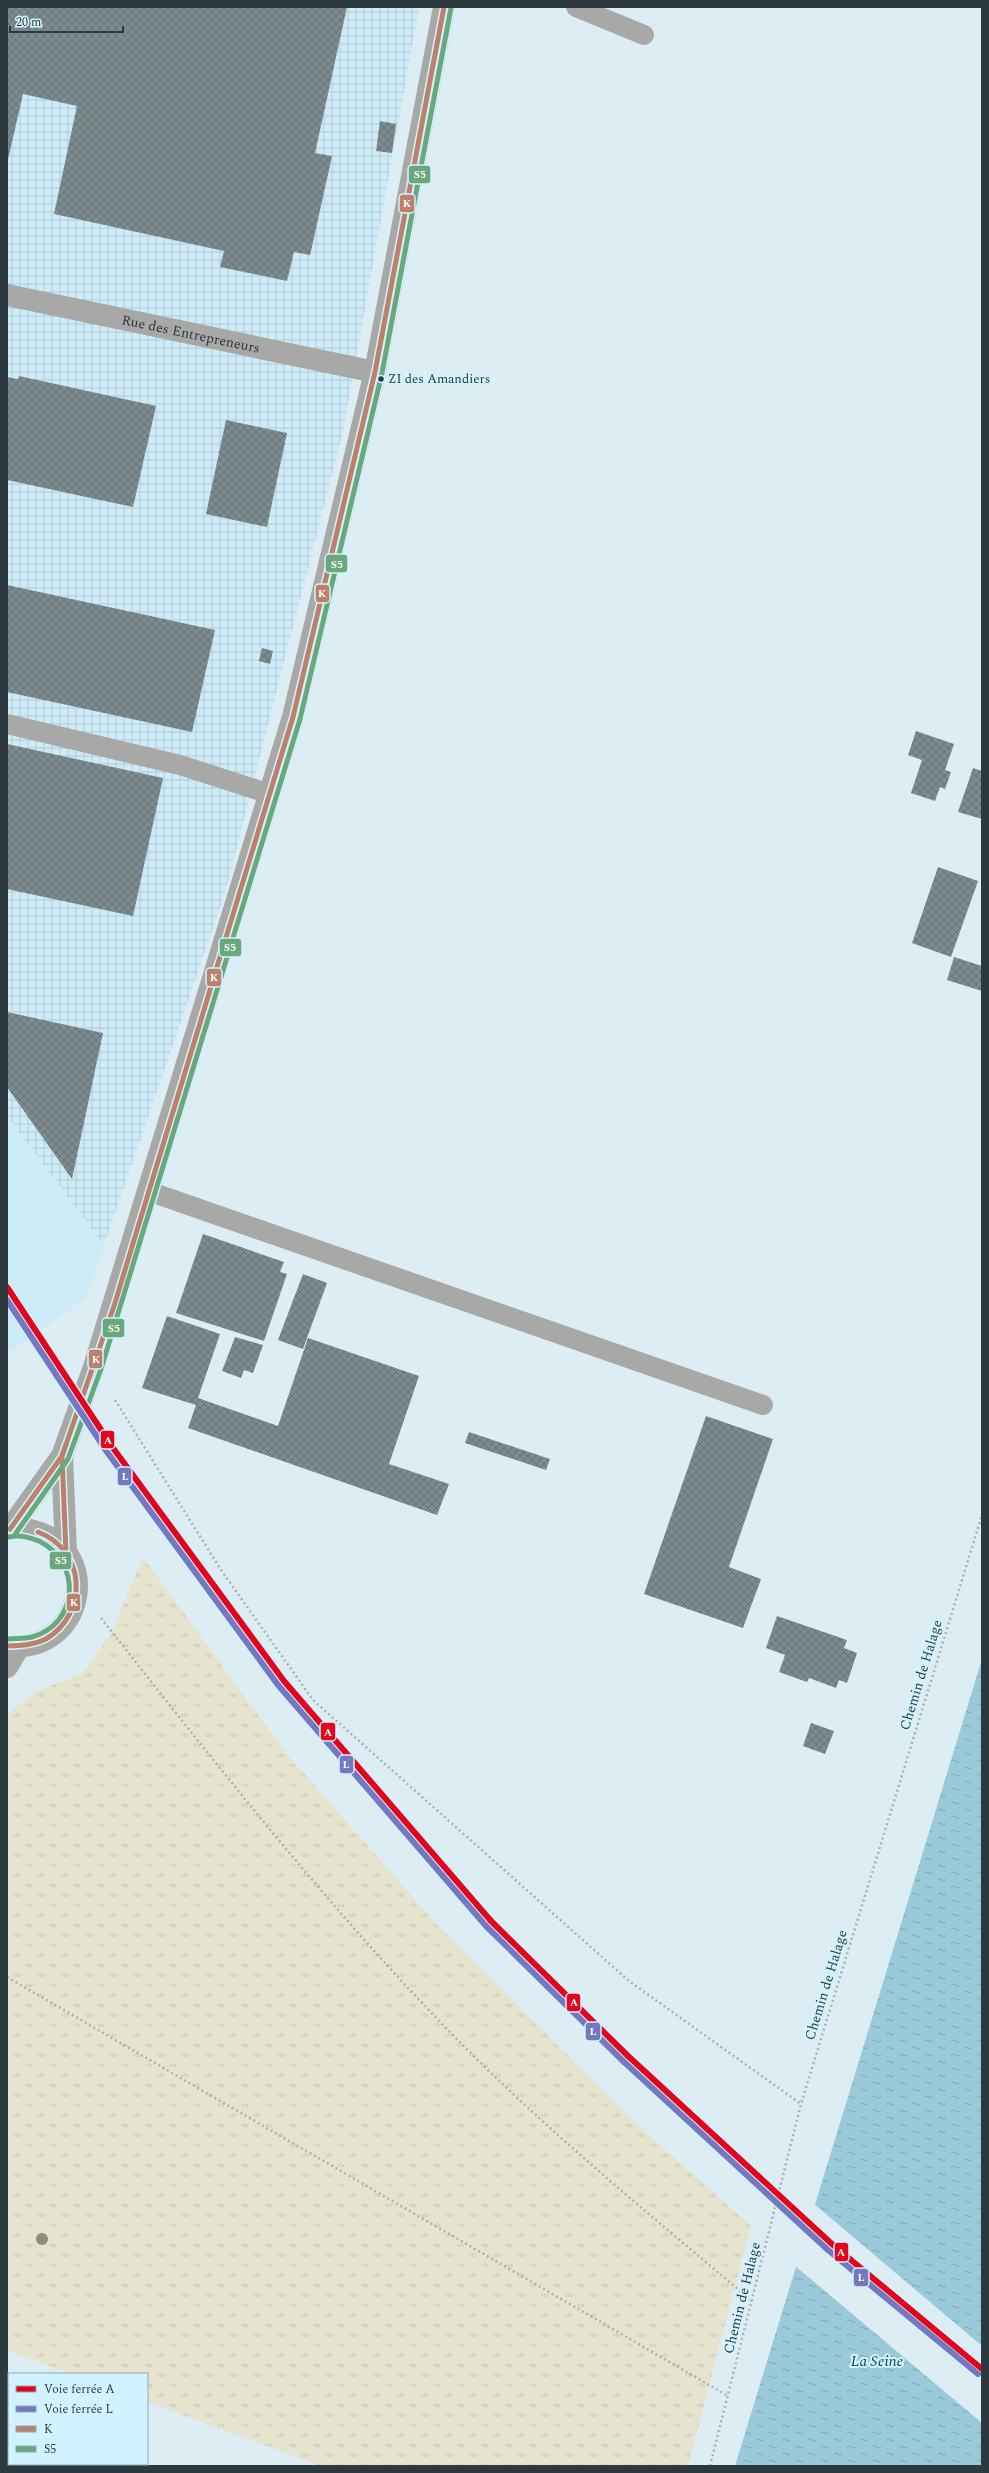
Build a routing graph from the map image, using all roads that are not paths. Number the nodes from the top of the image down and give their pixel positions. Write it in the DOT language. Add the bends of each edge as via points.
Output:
graph roads {
  1 [pos="444,7"];
  2 [pos="576,7"];
  3 [pos="644,35"];
  4 [pos="7,295"];
  5 [pos="375,372"];
  6 [pos="7,724"];
  7 [pos="270,794"];
  8 [pos="148,1192"];
  9 [pos="763,1405"];
  10 [pos="62,1456"];
  11 [pos="8,1529"];
  12 [pos="66,1553"];
  13 [pos="13,1647"];
  14 [pos="7,1667"];
  1 -- 5 [label="street"];
  2 -- 3 [label="lane"];
  4 -- 5 [label="street, Rue des Entrepreneurs"];
  5 -- 7 [label="street" via="293,718"];
  6 -- 7 [label="lane" via="180,765"];
  7 -- 8 [label="street"];
  8 -- 9 [label="lane"];
  8 -- 10 [label="street" via="94,1366"];
  10 -- 11 [label="street"];
  10 -- 12 [label="street"];
  11 -- 12 [label="street" via="26,1529 42,1533"];
  12 -- 13 [label="street" via="75,1570 77,1588 74,1606 66,1623 53,1636 37,1644"];
  13 -- 14 [label="street"];
}
